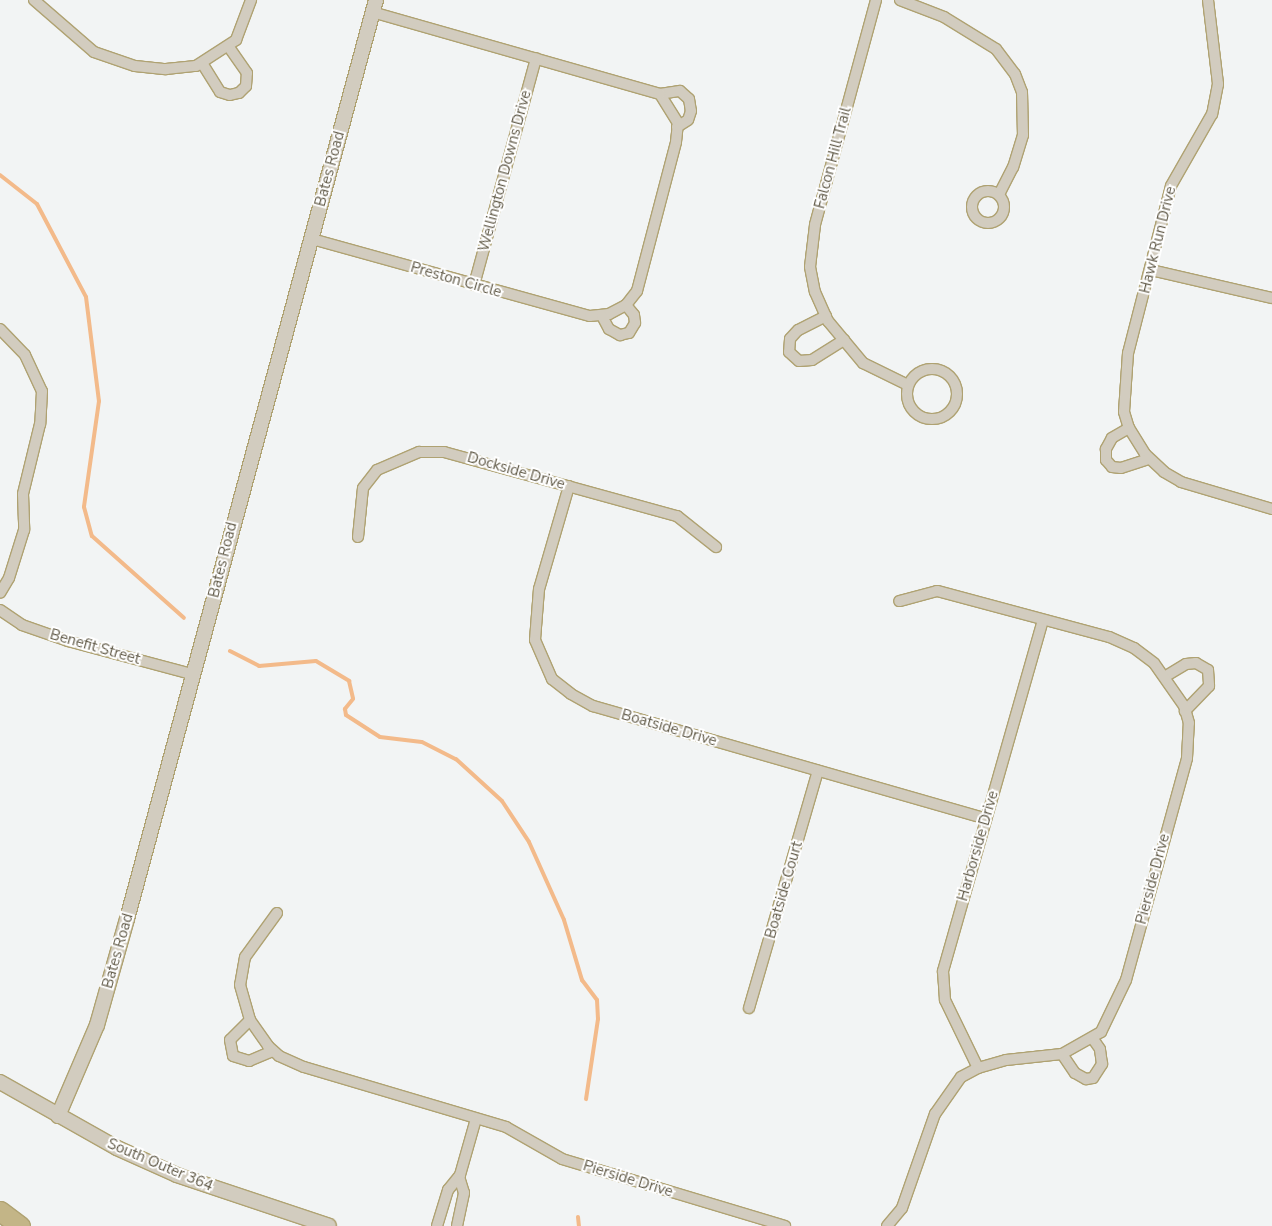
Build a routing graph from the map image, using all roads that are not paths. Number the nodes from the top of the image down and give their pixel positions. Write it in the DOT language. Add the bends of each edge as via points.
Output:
graph roads {
  1 [pos="34,0"];
  2 [pos="251,0"];
  3 [pos="876,0"];
  4 [pos="900,0"];
  5 [pos="1208,0"];
  6 [pos="375,6"];
  7 [pos="228,46"];
  8 [pos="536,58"];
  9 [pos="202,63"];
  10 [pos="660,94"];
  11 [pos="677,127"];
  12 [pos="999,194"];
  13 [pos="312,239"];
  14 [pos="1150,270"];
  15 [pos="474,285"];
  16 [pos="1272,298"];
  17 [pos="626,305"];
  18 [pos="602,316"];
  19 [pos="826,316"];
  20 [pos="0,329"];
  21 [pos="844,340"];
  22 [pos="908,385"];
  23 [pos="1129,428"];
  24 [pos="1149,459"];
  25 [pos="569,486"];
  26 [pos="1272,509"];
  27 [pos="358,537"];
  28 [pos="716,547"];
  29 [pos="0,593"];
  30 [pos="899,601"];
  31 [pos="0,610"];
  32 [pos="1043,621"];
  33 [pos="195,675"];
  34 [pos="1166,676"];
  35 [pos="1185,711"];
  36 [pos="818,771"];
  37 [pos="986,819"];
  38 [pos="277,913"];
  39 [pos="749,1008"];
  40 [pos="250,1020"];
  41 [pos="1093,1039"];
  42 [pos="273,1051"];
  43 [pos="1062,1054"];
  44 [pos="978,1068"];
  45 [pos="0,1082"];
  46 [pos="58,1116"];
  47 [pos="476,1119"];
  48 [pos="459,1177"];
  49 [pos="0,1211"];
  50 [pos="897,1222"];
  51 [pos="20,1226"];
  52 [pos="329,1226"];
  53 [pos="437,1226"];
  54 [pos="456,1226"];
  55 [pos="785,1226"];
  56 [pos="887,1226"];
  1 -- 9 [label="street" via="82,44 108,59 166,70"];
  2 -- 7 [label="street" via="242,29"];
  3 -- 19 [label="street, Falcon Hill Trail" via="815,225 810,267 815,292"];
  4 -- 12 [label="street" via="944,18 996,49 1015,74 1022,92 1023,135 1010,174"];
  5 -- 14 [label="street, Hawk Run Drive" via="1217,92 1212,114 1171,186"];
  6 -- 8 [label="street"];
  6 -- 13 [label="street, Bates Road"];
  7 -- 9 [label="street"];
  7 -- 9 [label="street" via="247,73 246,86 239,93 220,92"];
  8 -- 10 [label="street"];
  8 -- 15 [label="street, Wellington Downs Drive"];
  10 -- 11 [label="street" via="673,111"];
  10 -- 11 [label="street" via="680,91 689,99 691,111 688,120"];
  11 -- 17 [label="street" via="637,291"];
  13 -- 15 [label="street, Preston Circle"];
  13 -- 33 [label="street, Bates Road" via="232,523"];
  14 -- 16 [label="street"];
  14 -- 23 [label="street, Hawk Run Drive" via="1128,354 1124,397"];
  15 -- 18 [label="street, Preston Circle" via="590,316"];
  17 -- 18 [label="street"];
  17 -- 18 [label="street" via="634,315 635,323 628,333 614,333"];
  19 -- 21 [label="street, Falcon Hill Trail"];
  19 -- 21 [label="street" via="798,330 790,340 789,352 799,361 812,360"];
  20 -- 29 [label="street" via="25,355 42,391 40,424 23,494 24,530"];
  21 -- 22 [label="street, Falcon Hill Trail" via="863,363"];
  22 -- 22 [label="street" via="908,404 919,416 927,419 944,417 955,404 957,397 953,381 940,370 924,370"];
  23 -- 24 [label="street, Hawk Run Drive"];
  23 -- 24 [label="street" via="1112,438 1106,449 1106,460 1112,467 1120,468"];
  24 -- 26 [label="street, Hawk Run Drive" via="1181,482"];
  25 -- 27 [label="street, Dockside Drive" via="460,455 419,452 397,458 368,479 362,488"];
  25 -- 28 [label="street, Dockside Drive" via="677,516"];
  25 -- 36 [label="street, Boatside Drive" via="539,589 536,614 534,640 552,679 593,706"];
  30 -- 32 [label="street, Pierside Drive" via="937,592"];
  31 -- 33 [label="street, Benefit Street" via="22,625"];
  32 -- 34 [label="street, Pierside Drive" via="1110,638 1134,648"];
  32 -- 37 [label="street, Harborside Drive"];
  33 -- 46 [label="street, Bates Road" via="97,1024"];
  34 -- 35 [label="street, Pierside Drive"];
  34 -- 35 [label="street" via="1186,664 1196,663 1208,670 1209,686"];
  35 -- 41 [label="street, Pierside Drive" via="1189,723 1187,758 1126,980 1101,1032"];
  36 -- 37 [label="street, Boatside Drive"];
  36 -- 39 [label="street, Boatside Court"];
  37 -- 44 [label="street, Harborside Drive" via="943,971 944,1000"];
  38 -- 40 [label="street, Pierside Drive" via="258,934 240,972 244,1006"];
  40 -- 42 [label="street, Pierside Drive"];
  40 -- 42 [label="street" via="230,1040 233,1056 249,1061"];
  41 -- 43 [label="street, Pierside Drive"];
  41 -- 43 [label="street" via="1100,1049 1102,1064 1093,1078 1086,1079 1075,1073"];
  42 -- 47 [label="street, Pierside Drive" via="291,1063"];
  43 -- 44 [label="street, Pierside Drive" via="1006,1060"];
  44 -- 50 [label="street, Pierside Drive" via="961,1077 947,1093 936,1114"];
  45 -- 46 [label="street, South Outer 364"];
  46 -- 52 [label="street, South Outer 364" via="177,1175"];
  47 -- 48 [label="street"];
  47 -- 55 [label="street, Pierside Drive" via="506,1127 562,1159"];
  48 -- 53 [label="street" via="448,1190"];
  48 -- 54 [label="street" via="464,1193"];
  49 -- 51 [label="highway"];
  50 -- 56 [label="street, Pierside Drive"];
}
